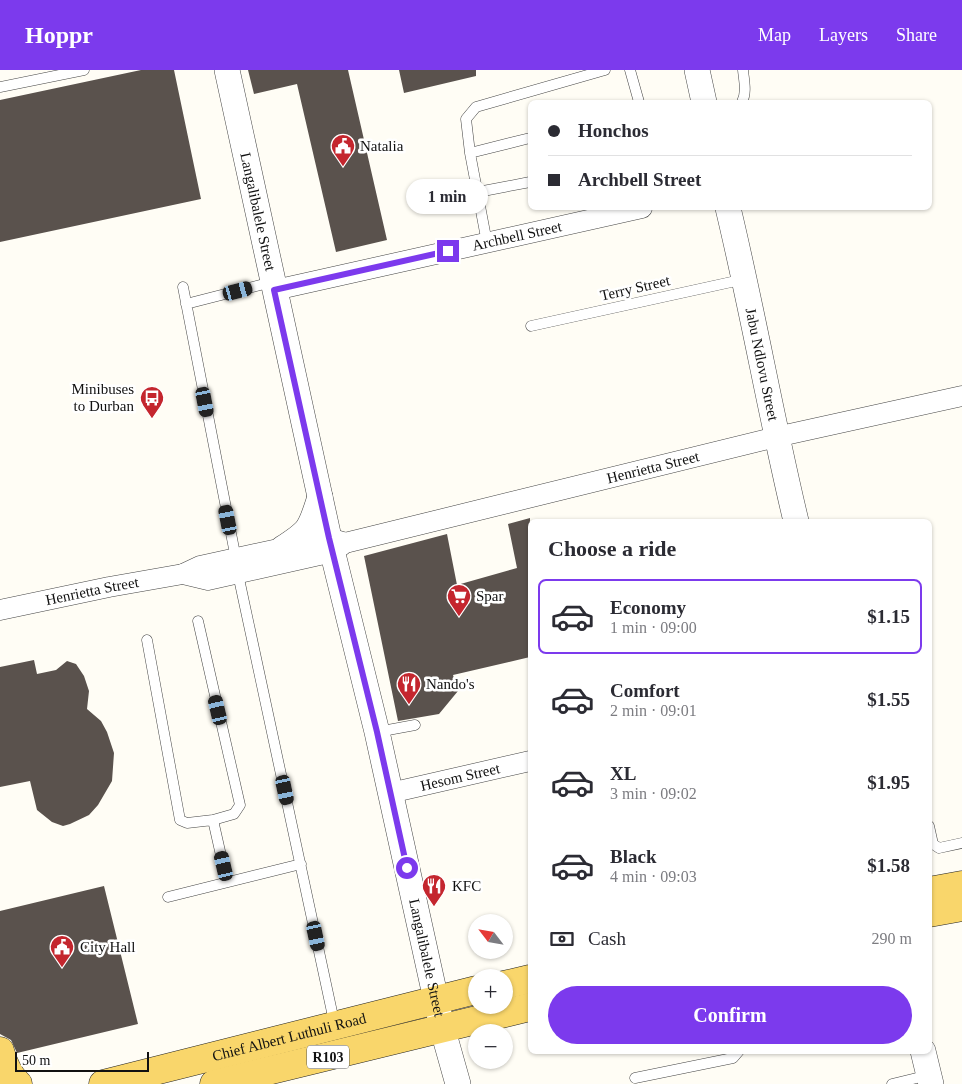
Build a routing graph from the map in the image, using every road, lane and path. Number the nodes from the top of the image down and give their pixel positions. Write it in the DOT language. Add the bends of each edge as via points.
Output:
graph roads {
  1 [pos="84,70"];
  2 [pos="227,70"];
  3 [pos="606,70"];
  4 [pos="630,70"];
  5 [pos="697,70"];
  6 [pos="742,70"];
  7 [pos="0,88"];
  8 [pos="638,100"];
  9 [pos="704,100"];
  10 [pos="743,100"];
  11 [pos="528,138"];
  12 [pos="470,153"];
  13 [pos="528,182"];
  14 [pos="478,192"];
  15 [pos="633,210"];
  16 [pos="728,210"];
  17 [pos="487,243"];
  18 [pos="745,278"];
  19 [pos="274,286"];
  20 [pos="183,287"];
  21 [pos="186,304"];
  22 [pos="531,326"];
  23 [pos="962,396"];
  24 [pos="776,437"];
  25 [pos="320,497"];
  26 [pos="796,519"];
  27 [pos="336,545"];
  28 [pos="283,548"];
  29 [pos="237,567"];
  30 [pos="0,610"];
  31 [pos="198,621"];
  32 [pos="147,640"];
  33 [pos="415,725"];
  34 [pos="377,732"];
  35 [pos="528,761"];
  36 [pos="390,793"];
  37 [pos="213,820"];
  38 [pos="932,840"];
  39 [pos="962,843"];
  40 [pos="301,864"];
  41 [pos="227,882"];
  42 [pos="962,885"];
  43 [pos="932,890"];
  44 [pos="168,897"];
  45 [pos="962,907"];
  46 [pos="932,912"];
  47 [pos="528,979"];
  48 [pos="513,982"];
  49 [pos="468,992"];
  50 [pos="436,1000"];
  51 [pos="528,1007"];
  52 [pos="335,1026"];
  53 [pos="442,1028"];
  54 [pos="0,1051"];
  55 [pos="737,1054"];
  56 [pos="924,1054"];
  57 [pos="635,1078"];
  58 [pos="930,1080"];
  59 [pos="18,1084"];
  60 [pos="103,1084"];
  61 [pos="214,1084"];
  62 [pos="458,1084"];
  63 [pos="892,1084"];
  1 -- 7 [label="lane"];
  2 -- 19 [label="street, Langalibalele Street"];
  3 -- 12 [label="lane" via="476,107 466,119"];
  4 -- 8 [label="lane"];
  5 -- 9 [label="street"];
  6 -- 10 [label="lane"];
  11 -- 12 [label="lane"];
  12 -- 14 [label="lane"];
  13 -- 14 [label="lane"];
  14 -- 17 [label="lane"];
  15 -- 17 [label="street, Archbell Street"];
  16 -- 18 [label="street, Jabu Ndlovu Street"];
  17 -- 19 [label="street, Archbell Street"];
  18 -- 22 [label="lane, Terry Street"];
  18 -- 24 [label="street, Jabu Ndlovu Street"];
  19 -- 21 [label="lane"];
  19 -- 25 [label="street, Langalibalele Street"];
  20 -- 21 [label="lane"];
  21 -- 29 [label="lane"];
  23 -- 24 [label="street, Henrietta Street"];
  24 -- 26 [label="street, Jabu Ndlovu Street"];
  24 -- 27 [label="street, Henrietta Street"];
  25 -- 27 [label="street, Langalibalele Street"];
  25 -- 28 [label="street" via="307,531"];
  27 -- 28 [label="street, Henrietta Street"];
  27 -- 29 [label="street, Henrietta Street"];
  27 -- 34 [label="street, Langalibalele Street"];
  28 -- 29 [label="street, Henrietta Street"];
  29 -- 30 [label="street, Henrietta Street" via="200,566 183,574"];
  29 -- 40 [label="lane"];
  31 -- 37 [label="lane" via="240,805 234,814"];
  32 -- 37 [label="lane" via="180,820 186,824"];
  33 -- 34 [label="lane"];
  34 -- 36 [label="street, Langalibalele Street"];
  35 -- 36 [label="street, Hesom Street"];
  36 -- 50 [label="street, Langalibalele Street"];
  37 -- 41 [label="lane"];
  38 -- 39 [label="lane" via="939,848"];
  40 -- 41 [label="lane"];
  40 -- 52 [label="lane"];
  41 -- 44 [label="lane"];
  42 -- 43 [label="main road"];
  45 -- 46 [label="main road"];
  47 -- 48 [label="main road"];
  49 -- 50 [label="main road, Chief Albert Luthuli Road / R103"];
  50 -- 52 [label="main road, Chief Albert Luthuli Road / R103"];
  50 -- 53 [label="street, Langalibalele Street"];
  51 -- 53 [label="main road, Chief Albert Luthuli Road / R103"];
  52 -- 60 [label="main road, Chief Albert Luthuli Road / R103"];
  53 -- 61 [label="main road, Chief Albert Luthuli Road / R103"];
  53 -- 62 [label="street, Langalibalele Street"];
  54 -- 59 [label="main road"];
  55 -- 57 [label="lane" via="734,1058"];
  56 -- 58 [label="street"];
  58 -- 63 [label="lane"];
}
